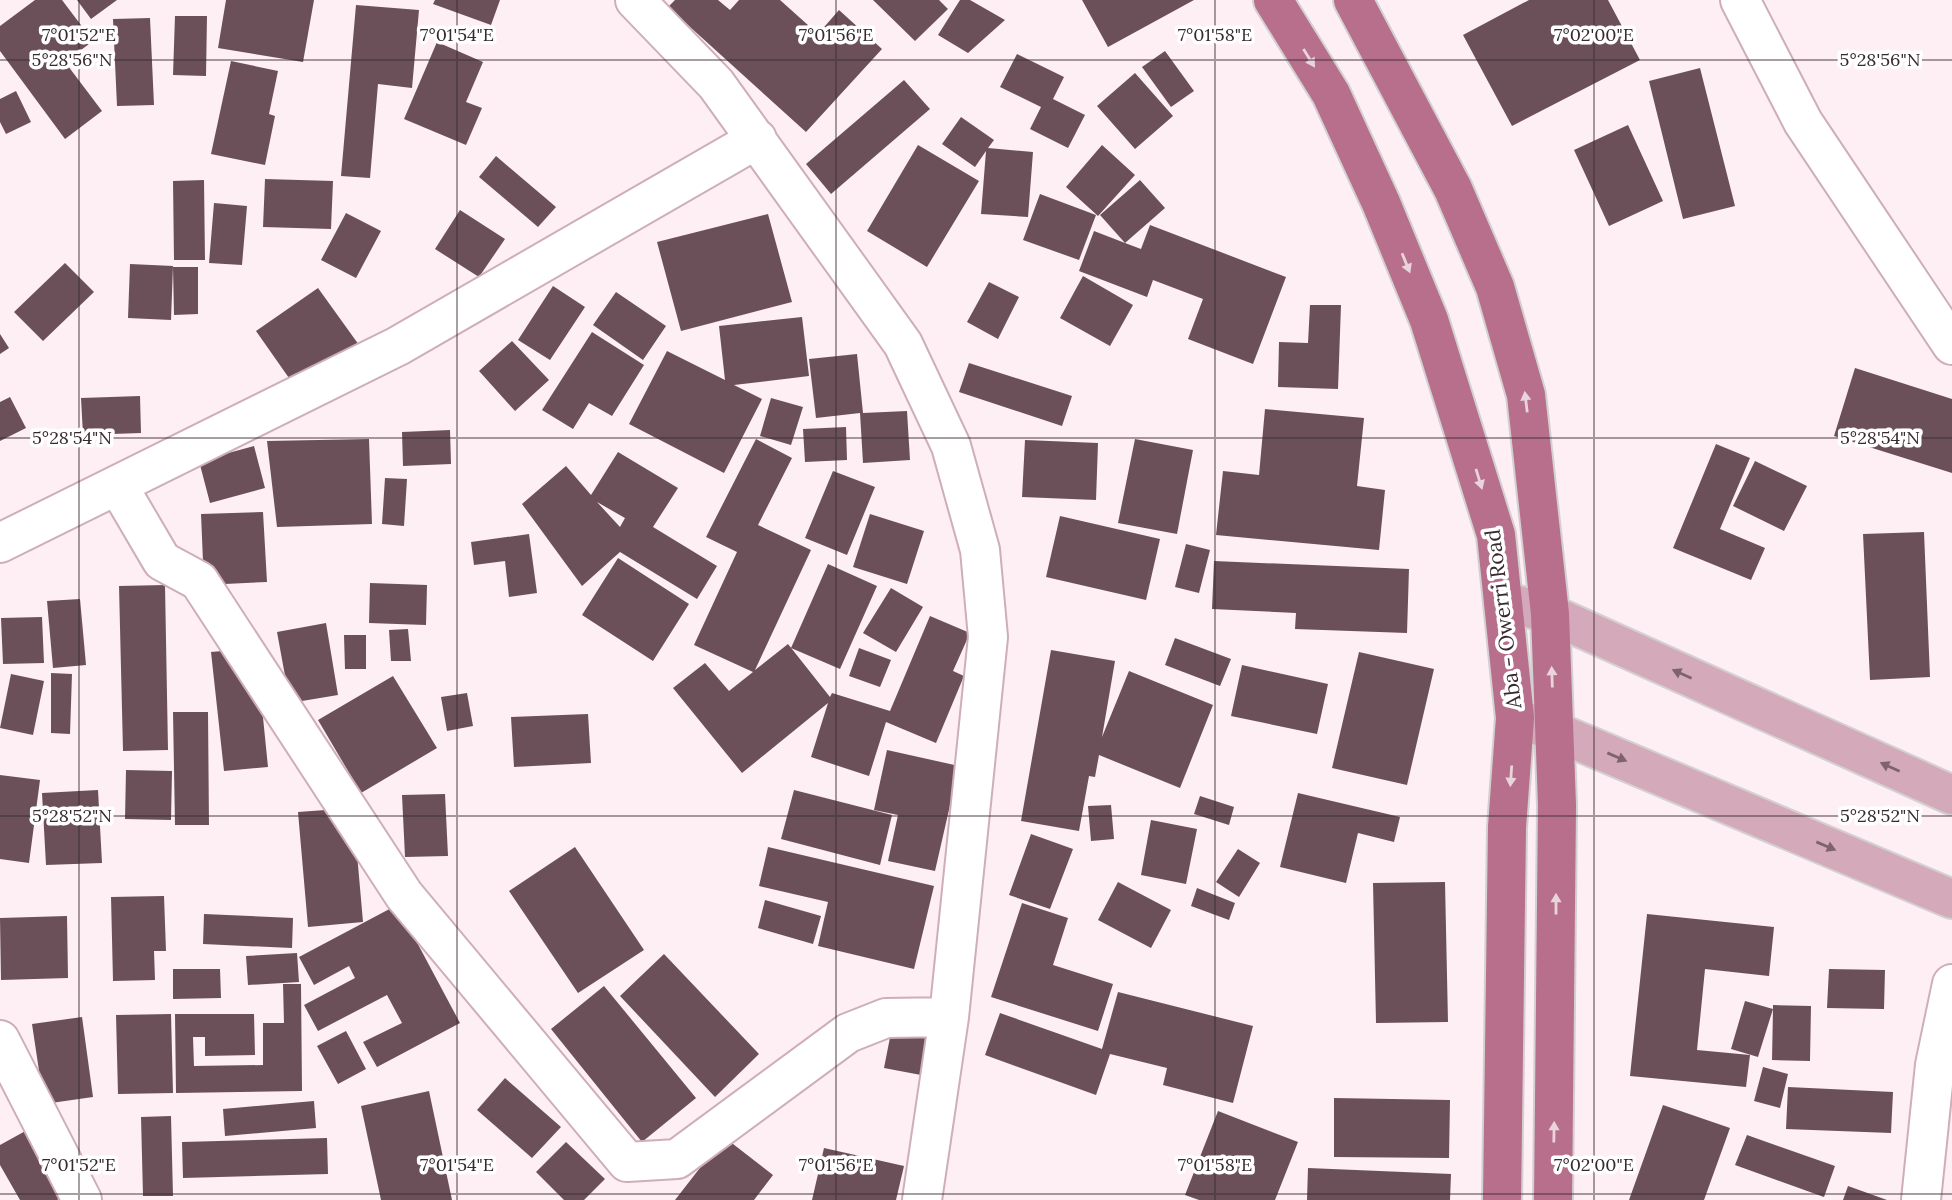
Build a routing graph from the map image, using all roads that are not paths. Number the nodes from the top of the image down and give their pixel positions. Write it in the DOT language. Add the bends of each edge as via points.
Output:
graph roads {
  1 [pos="635,0"];
  2 [pos="1273,0"];
  3 [pos="1353,0"];
  4 [pos="1740,0"];
  5 [pos="757,139"];
  6 [pos="1952,345"];
  7 [pos="118,486"];
  8 [pos="0,543"];
  9 [pos="1503,601"];
  10 [pos="1550,614"];
  11 [pos="1515,718"];
  12 [pos="1554,731"];
  13 [pos="1952,795"];
  14 [pos="1952,899"];
  15 [pos="1952,984"];
  16 [pos="949,1017"];
  17 [pos="0,1040"];
  18 [pos="82,1200"];
  19 [pos="922,1200"];
  20 [pos="1502,1200"];
  21 [pos="1553,1200"];
  22 [pos="1921,1200"];
  1 -- 5 [label="street" via="716,84"];
  2 -- 9 [label="highway, Aba - Owerri Road, one-way" via="1331,94 1429,320 1496,535"];
  10 -- 3 [label="highway, Aba - Owerri Road, one-way" via="1526,394 1495,287 1453,189"];
  4 -- 6 [label="street" via="1803,122"];
  5 -- 7 [label="street" via="398,346"];
  5 -- 16 [label="street" via="903,344 950,446 980,550 988,637"];
  7 -- 8 [label="street"];
  7 -- 16 [label="street" via="162,561 199,581 404,895 627,1162 677,1158 848,1033 886,1018"];
  9 -- 10 [label="main road"];
  9 -- 11 [label="highway, Aba - Owerri Road"];
  12 -- 10 [label="highway, Aba - Owerri Road, one-way"];
  13 -- 10 [label="main road, one-way"];
  11 -- 12 [label="main road"];
  11 -- 20 [label="highway, Aba - Owerri Road, one-way" via="1507,827"];
  12 -- 14 [label="main road, one-way"];
  21 -- 12 [label="highway, Aba - Owerri Road, one-way"];
  15 -- 22 [label="street" via="1935,1065"];
  16 -- 19 [label="street"];
  17 -- 18 [label="street"];
}
